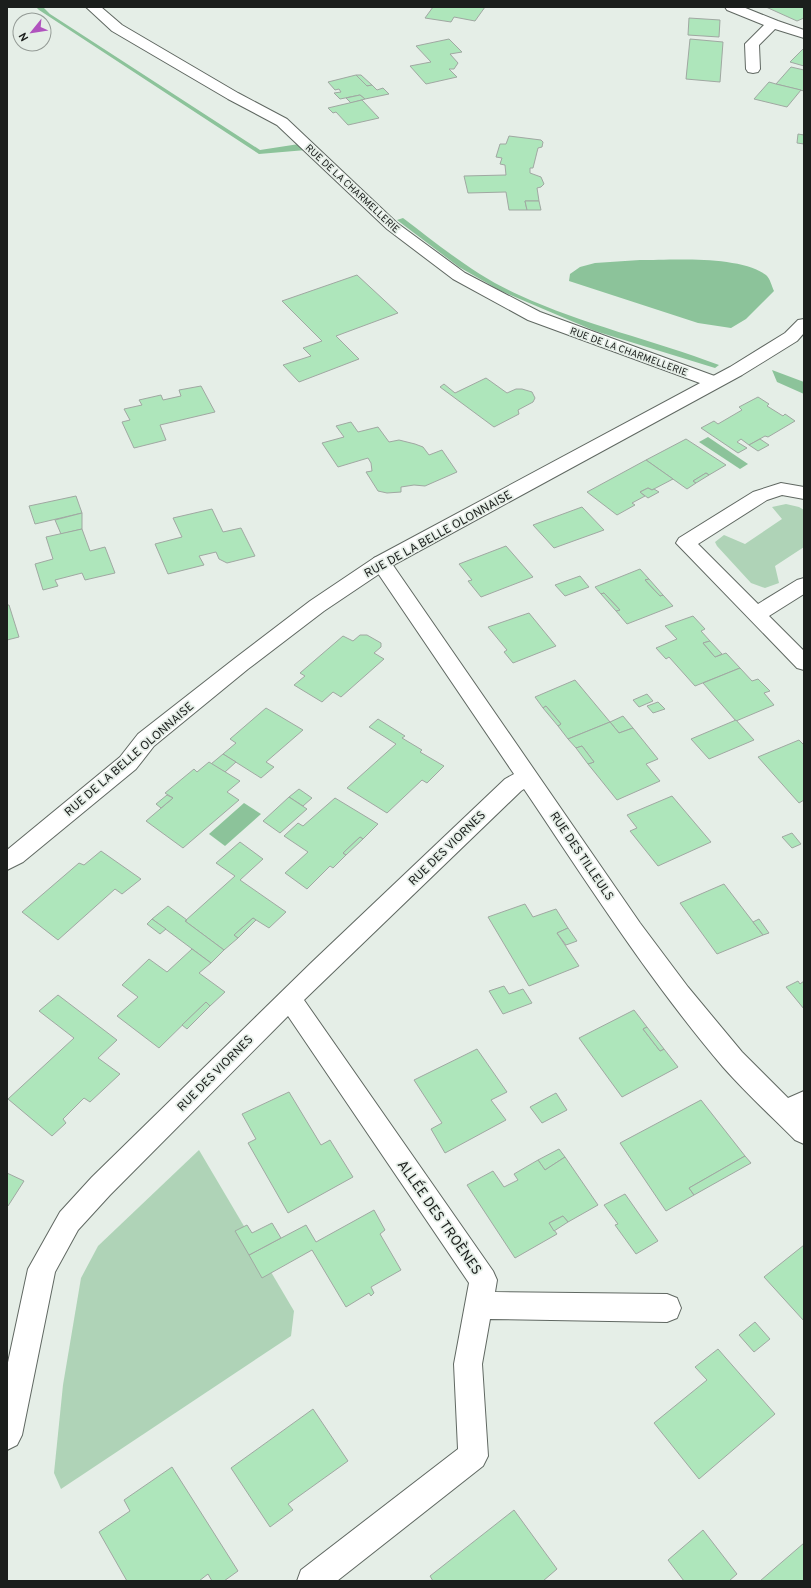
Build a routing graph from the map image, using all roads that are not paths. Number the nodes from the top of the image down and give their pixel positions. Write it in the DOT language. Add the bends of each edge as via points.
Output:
graph roads {
  1 [pos="93,7"];
  2 [pos="732,7"];
  3 [pos="773,24"];
  4 [pos="804,34"];
  5 [pos="753,69"];
  6 [pos="804,324"];
  7 [pos="714,382"];
  8 [pos="804,493"];
  9 [pos="381,563"];
  10 [pos="804,585"];
  11 [pos="757,614"];
  12 [pos="804,662"];
  13 [pos="528,776"];
  14 [pos="7,861"];
  15 [pos="290,999"];
  16 [pos="794,1107"];
  17 [pos="804,1132"];
  18 [pos="478,1305"];
  19 [pos="667,1308"];
  20 [pos="7,1435"];
  21 [pos="312,1581"];
  1 -- 7 [label="street, RUE DE LA CHARMELLERIE" via="117,28 282,122 392,226 459,276 534,316"];
  2 -- 3 [label="street"];
  3 -- 4 [label="street"];
  3 -- 5 [label="street" via="752,44"];
  6 -- 7 [label="street, RUE DE LA BELLE OLONNAISE" via="791,336"];
  7 -- 9 [label="street, RUE DE LA BELLE OLONNAISE"];
  8 -- 11 [label="street" via="781,489 760,496 686,543"];
  9 -- 13 [label="street, RUE DES TILLEULS"];
  9 -- 14 [label="street, RUE DE LA BELLE OLONNAISE" via="317,606 241,664 146,740 128,763"];
  10 -- 11 [label="street"];
  11 -- 12 [label="street"];
  13 -- 15 [label="street, RUE DES VIORNES" via="513,785"];
  13 -- 16 [label="street, RUE DES TILLEULS" via="632,930 679,994 733,1060"];
  15 -- 18 [label="street, ALLÉE DES TROÈNES" via="483,1280"];
  15 -- 20 [label="street, RUE DES VIORNES" via="101,1186 69,1221 42,1269"];
  16 -- 17 [label="street, RUE DES TILLEULS"];
  18 -- 19 [label="street"];
  18 -- 21 [label="street, ALLÉE DES TROÈNES" via="468,1364 473,1456"];
}
